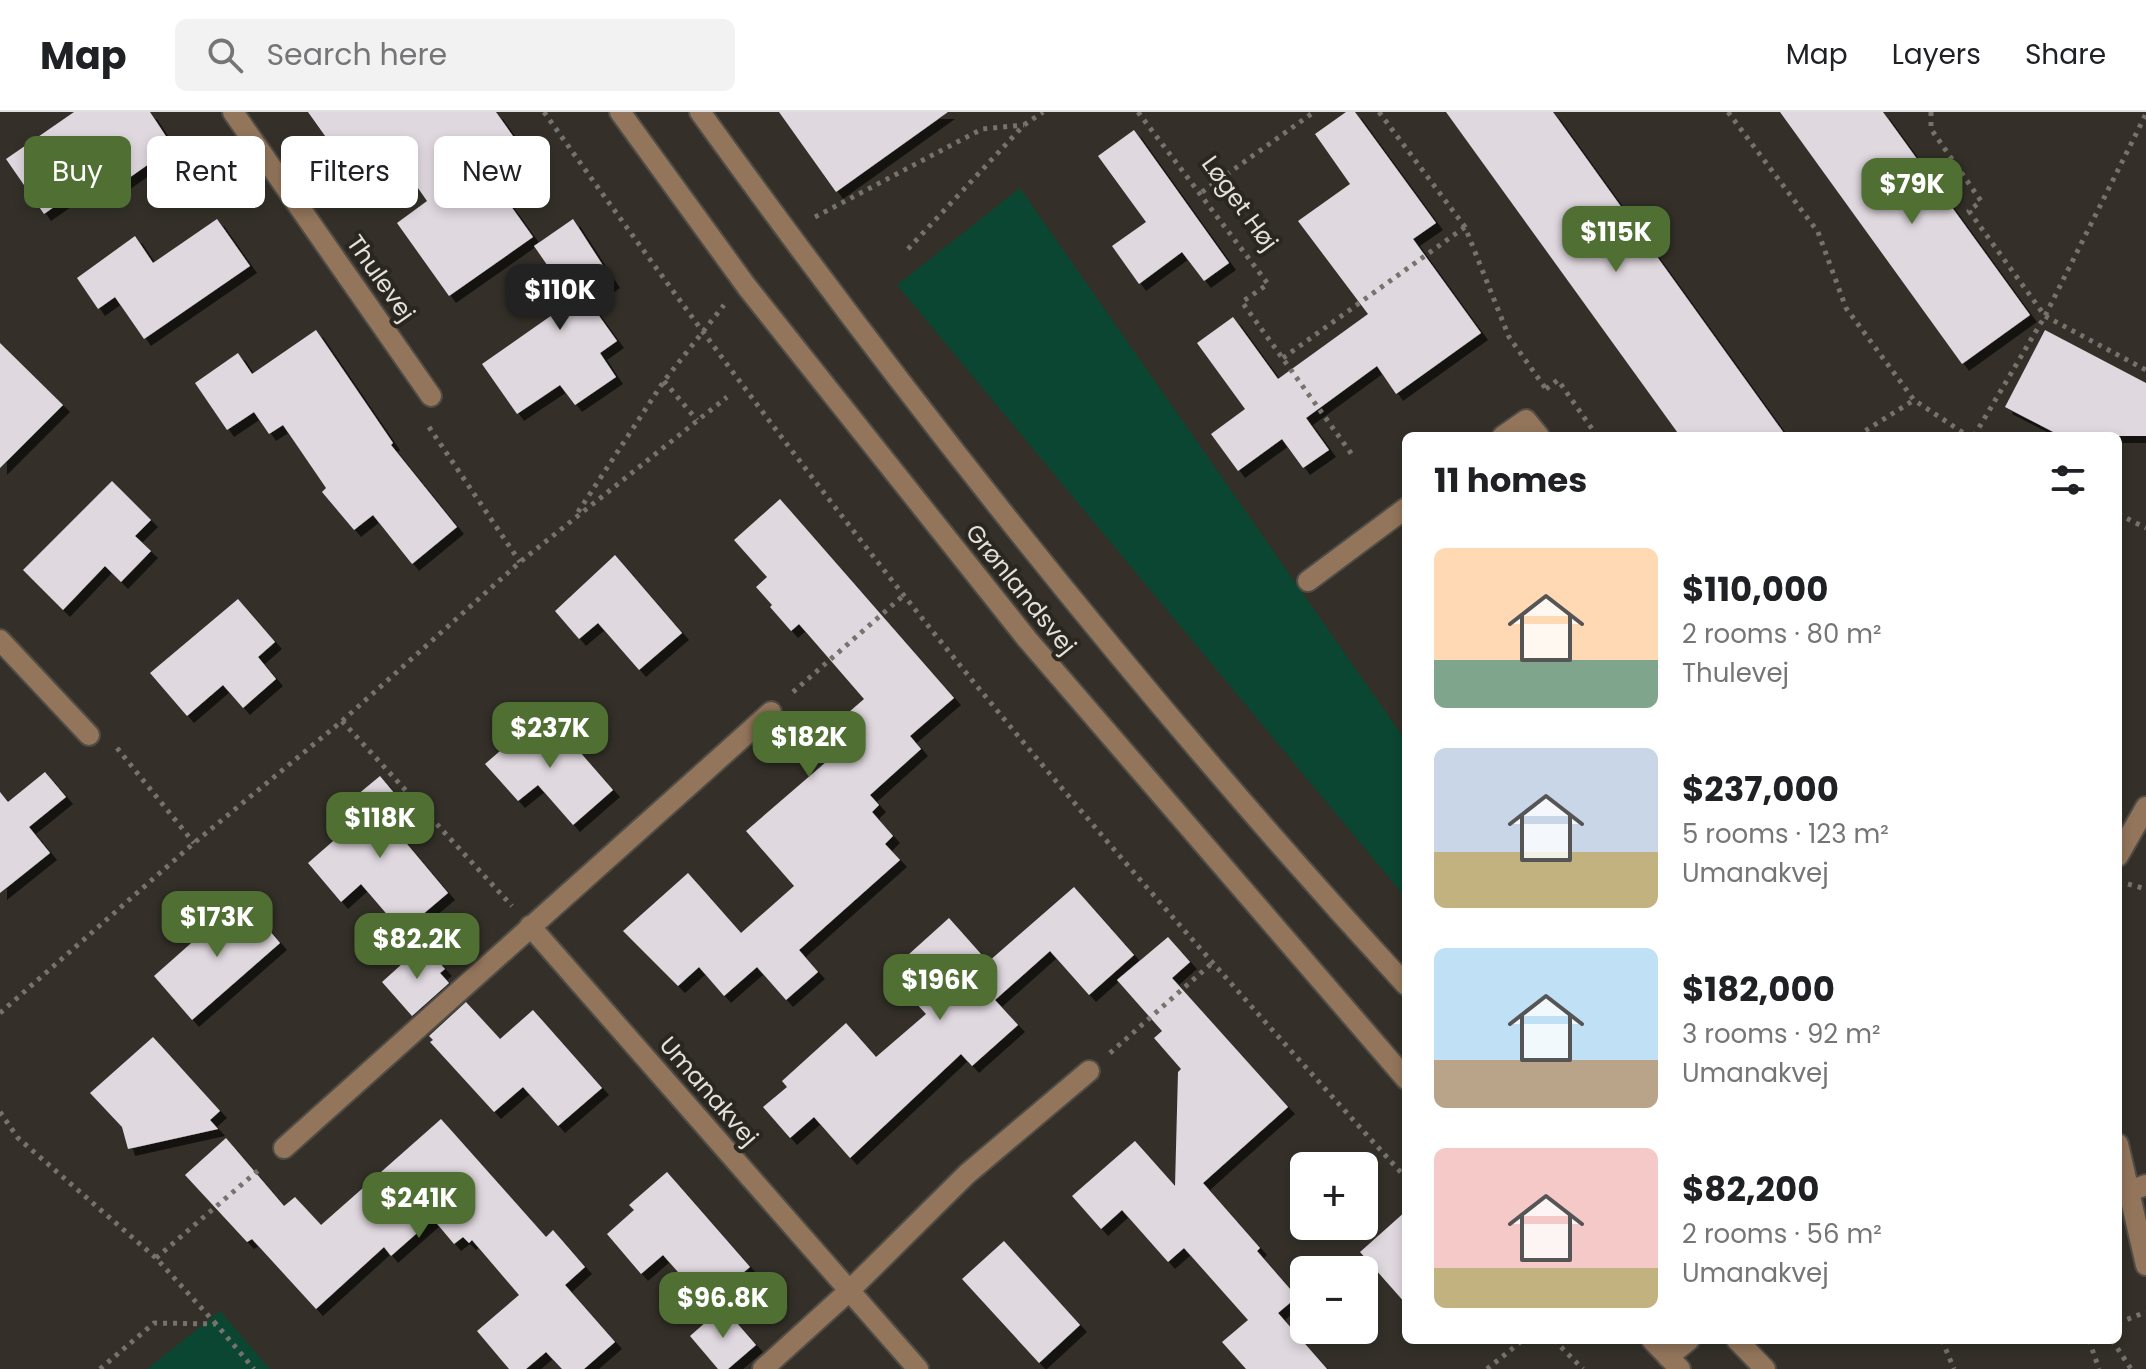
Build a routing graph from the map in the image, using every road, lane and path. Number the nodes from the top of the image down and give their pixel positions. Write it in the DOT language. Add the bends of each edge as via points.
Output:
graph roads {
  1 [pos="233,112"];
  2 [pos="544,112"];
  3 [pos="620,112"];
  4 [pos="700,112"];
  5 [pos="1043,112"];
  6 [pos="1138,112"];
  7 [pos="1314,112"];
  8 [pos="1379,112"];
  9 [pos="1728,112"];
  10 [pos="1931,112"];
  11 [pos="2146,114"];
  12 [pos="1024,125"];
  13 [pos="1202,192"];
  14 [pos="1465,227"];
  15 [pos="789,235"];
  16 [pos="908,249"];
  17 [pos="747,287"];
  18 [pos="2045,316"];
  19 [pos="701,332"];
  20 [pos="1283,358"];
  21 [pos="2146,370"];
  22 [pos="664,381"];
  23 [pos="1546,389"];
  24 [pos="431,396"];
  25 [pos="727,397"];
  26 [pos="1914,400"];
  27 [pos="697,420"];
  28 [pos="1532,428"];
  29 [pos="1594,432"];
  30 [pos="1863,432"];
  31 [pos="1965,432"];
  32 [pos="1973,432"];
  33 [pos="1353,456"];
  34 [pos="1402,511"];
  35 [pos="575,516"];
  36 [pos="2122,516"];
  37 [pos="2146,528"];
  38 [pos="520,562"];
  39 [pos="1308,581"];
  40 [pos="904,595"];
  41 [pos="0,640"];
  42 [pos="771,712"];
  43 [pos="342,721"];
  44 [pos="89,735"];
  45 [pos="2146,807"];
  46 [pos="194,843"];
  47 [pos="2122,849"];
  48 [pos="530,926"];
  49 [pos="1211,964"];
  50 [pos="1402,980"];
  51 [pos="0,1013"];
  52 [pos="1089,1071"];
  53 [pos="1402,1074"];
  54 [pos="0,1112"];
  55 [pos="284,1148"];
  56 [pos="2122,1154"];
  57 [pos="1402,1174"];
  58 [pos="2136,1188"];
  59 [pos="156,1258"];
  60 [pos="2146,1265"];
  61 [pos="849,1291"];
  62 [pos="2146,1312"];
  63 [pos="2122,1321"];
  64 [pos="216,1324"];
  65 [pos="1518,1344"];
  66 [pos="1558,1344"];
  67 [pos="1656,1344"];
  68 [pos="1686,1344"];
  69 [pos="1741,1344"];
  70 [pos="1944,1344"];
  71 [pos="2090,1344"];
  72 [pos="2115,1344"];
  73 [pos="1674,1363"];
  74 [pos="100,1369"];
  75 [pos="254,1369"];
  76 [pos="763,1369"];
  77 [pos="918,1369"];
  78 [pos="1487,1369"];
  79 [pos="1583,1369"];
  80 [pos="1765,1369"];
  81 [pos="1954,1369"];
  82 [pos="2099,1369"];
  83 [pos="2131,1369"];
  1 -- 24 [label="street, Thulevej"];
  2 -- 19 [label="path"];
  3 -- 17 [label="street, Grønlandsvej"];
  4 -- 15 [label="street, Grønlandsvej"];
  5 -- 12 [label="path"];
  6 -- 13 [label="path, Løget Høj"];
  7 -- 13 [label="path"];
  8 -- 14 [label="path"];
  9 -- 26 [label="path" via="1818,232 1846,308"];
  10 -- 18 [label="path" via="1931,129 1981,201 1969,211"];
  11 -- 18 [label="path"];
  12 -- 15 [label="path" via="982,129 834,204"];
  12 -- 16 [label="path"];
  13 -- 20 [label="path, Løget Høj" via="1268,284 1242,302"];
  14 -- 20 [label="path"];
  14 -- 23 [label="path" via="1509,337"];
  15 -- 50 [label="street, Grønlandsvej" via="1082,608"];
  17 -- 19 [label="path"];
  17 -- 53 [label="street, Grønlandsvej" via="1027,639"];
  18 -- 21 [label="path"];
  18 -- 32 [label="path"];
  19 -- 22 [label="path"];
  19 -- 40 [label="path"];
  20 -- 33 [label="path, Løget Høj"];
  22 -- 27 [label="path"];
  22 -- 35 [label="path"];
  23 -- 28 [label="path"];
  23 -- 29 [label="path" via="1558,380"];
  24 -- 38 [label="path" via="426,423"];
  25 -- 27 [label="path"];
  26 -- 30 [label="path"];
  26 -- 31 [label="path"];
  27 -- 35 [label="path"];
  34 -- 39 [label="street"];
  35 -- 38 [label="path"];
  36 -- 37 [label="path"];
  38 -- 43 [label="path"];
  40 -- 42 [label="path"];
  40 -- 49 [label="path"];
  41 -- 44 [label="street"];
  42 -- 48 [label="street"];
  43 -- 46 [label="path"];
  43 -- 48 [label="path"];
  44 -- 46 [label="path" via="115,745"];
  45 -- 47 [label="street"];
  46 -- 51 [label="path"];
  48 -- 55 [label="street"];
  48 -- 61 [label="street, Umanakvej"];
  49 -- 52 [label="path"];
  49 -- 57 [label="path"];
  52 -- 61 [label="street" via="967,1174"];
  54 -- 59 [label="path" via="18,1138"];
  55 -- 59 [label="path"];
  56 -- 58 [label="street"];
  58 -- 60 [label="street"];
  59 -- 64 [label="path"];
  61 -- 76 [label="street"];
  61 -- 77 [label="street, Umanakvej"];
  62 -- 63 [label="path"];
  64 -- 74 [label="path" via="154,1323"];
  64 -- 75 [label="path"];
  65 -- 78 [label="path"];
  66 -- 79 [label="path"];
  67 -- 73 [label="street"];
  68 -- 73 [label="street"];
  69 -- 80 [label="street"];
  70 -- 81 [label="path"];
  71 -- 82 [label="path"];
  72 -- 83 [label="path"];
}
